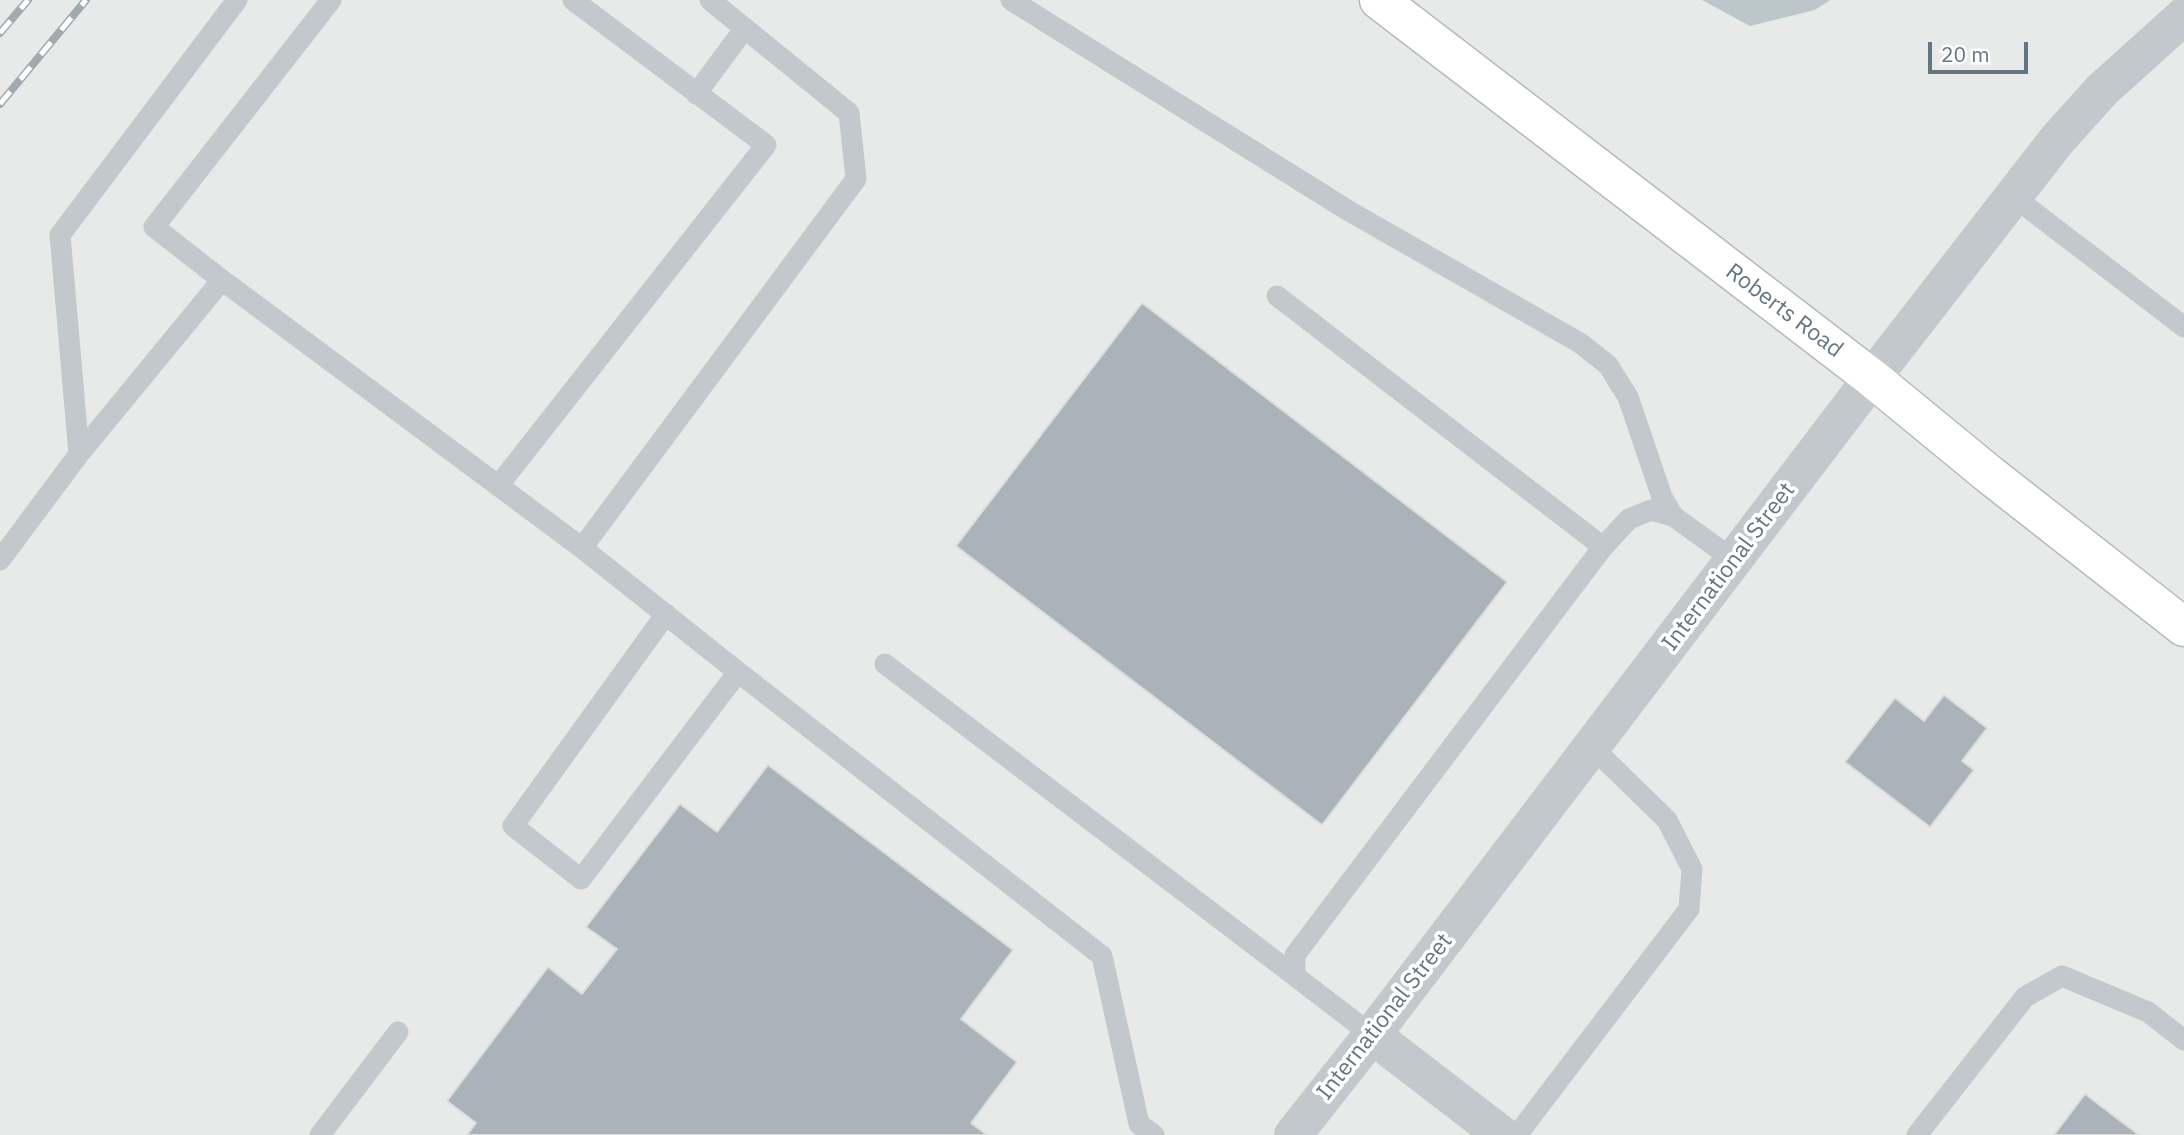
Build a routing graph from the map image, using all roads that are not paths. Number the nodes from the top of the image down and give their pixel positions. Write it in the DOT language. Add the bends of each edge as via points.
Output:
graph roads {
  1 [pos="237,0"];
  2 [pos="331,0"];
  3 [pos="573,0"];
  4 [pos="709,0"];
  5 [pos="1011,0"];
  6 [pos="1379,0"];
  7 [pos="2184,16"];
  8 [pos="745,28"];
  9 [pos="696,94"];
  10 [pos="2014,197"];
  11 [pos="222,280"];
  12 [pos="1276,296"];
  13 [pos="2184,327"];
  14 [pos="1872,378"];
  15 [pos="79,454"];
  16 [pos="499,486"];
  17 [pos="1673,516"];
  18 [pos="1603,547"];
  19 [pos="582,548"];
  20 [pos="0,560"];
  21 [pos="1734,561"];
  22 [pos="666,614"];
  23 [pos="2184,627"];
  24 [pos="885,664"];
  25 [pos="738,671"];
  26 [pos="1592,747"];
  27 [pos="1295,976"];
  28 [pos="398,1032"];
  29 [pos="1372,1035"];
  30 [pos="2184,1040"];
  31 [pos="1141,1131"];
  32 [pos="320,1135"];
  33 [pos="1293,1135"];
  34 [pos="1502,1135"];
  35 [pos="1517,1135"];
  36 [pos="1917,1135"];
  1 -- 15 [label="lane" via="60,235"];
  2 -- 11 [label="lane" via="154,227"];
  3 -- 9 [label="lane"];
  4 -- 8 [label="lane"];
  5 -- 17 [label="lane" via="1349,211 1580,342 1608,365 1628,397 1662,497"];
  6 -- 14 [label="main road, Roberts Road"];
  7 -- 10 [label="street, International Street" via="2102,90 2057,139"];
  8 -- 9 [label="lane"];
  8 -- 19 [label="lane" via="849,113 856,179"];
  9 -- 16 [label="lane" via="766,145"];
  10 -- 13 [label="lane"];
  10 -- 14 [label="street, International Street"];
  11 -- 15 [label="lane"];
  11 -- 16 [label="lane"];
  12 -- 18 [label="lane"];
  14 -- 21 [label="street, International Street"];
  14 -- 23 [label="main road, Roberts Road"];
  15 -- 20 [label="lane"];
  16 -- 19 [label="lane"];
  17 -- 18 [label="lane" via="1651,510 1629,519"];
  17 -- 21 [label="lane"];
  18 -- 27 [label="lane" via="1296,955"];
  19 -- 22 [label="lane"];
  21 -- 26 [label="street, International Street"];
  22 -- 25 [label="lane"];
  22 -- 25 [label="lane" via="513,826 581,878"];
  24 -- 27 [label="lane"];
  25 -- 31 [label="lane" via="1102,956"];
  26 -- 29 [label="street, International Street"];
  26 -- 35 [label="lane" via="1667,820 1692,869 1689,909"];
  27 -- 29 [label="lane"];
  28 -- 32 [label="lane"];
  29 -- 33 [label="street, International Street"];
  29 -- 34 [label="street"];
  30 -- 36 [label="lane" via="2148,1012 2062,976 2025,997"];
}
